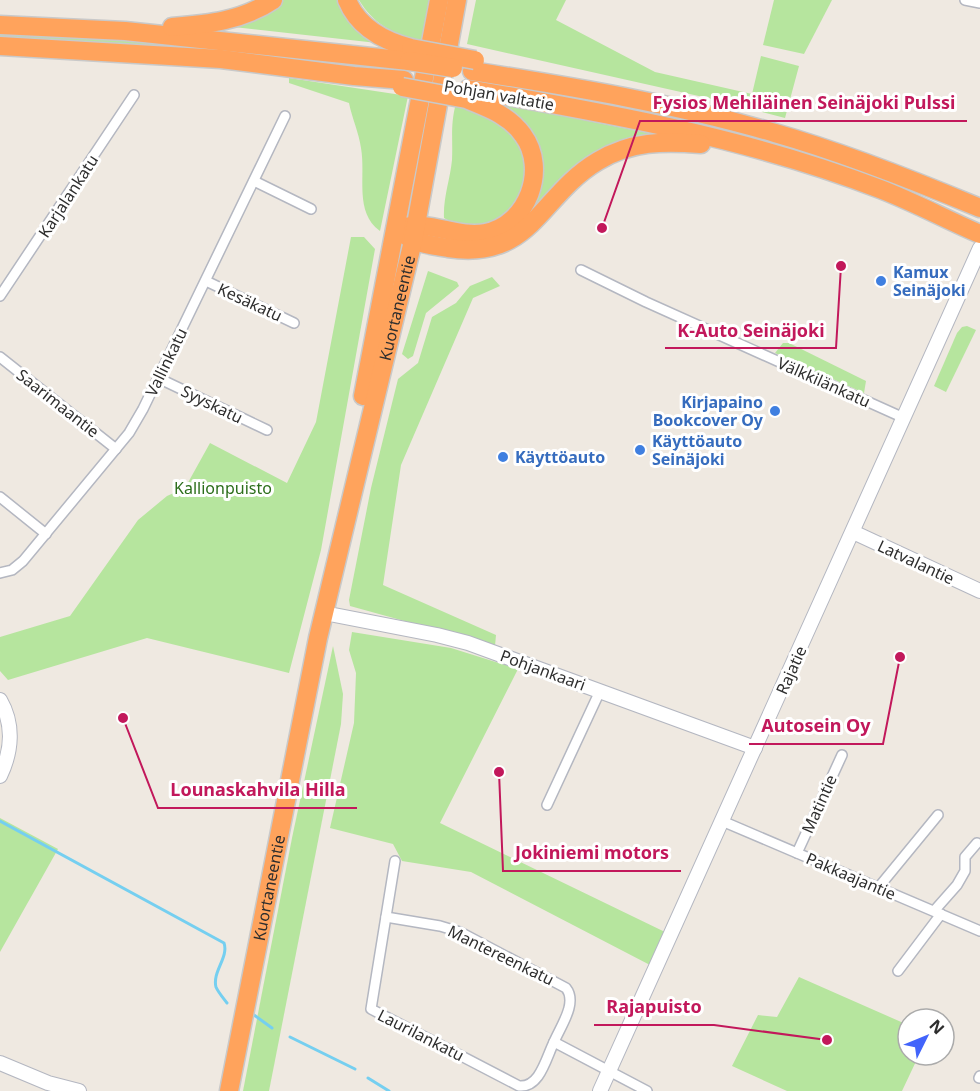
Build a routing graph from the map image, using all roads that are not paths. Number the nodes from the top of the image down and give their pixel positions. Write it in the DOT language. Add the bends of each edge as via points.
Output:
graph roads {
  1 [pos="273,0"];
  2 [pos="347,0"];
  3 [pos="440,0"];
  4 [pos="457,0"];
  5 [pos="965,0"];
  6 [pos="980,3"];
  7 [pos="0,25"];
  8 [pos="125,31"];
  9 [pos="0,46"];
  10 [pos="410,55"];
  11 [pos="470,80"];
  12 [pos="134,95"];
  13 [pos="285,116"];
  14 [pos="756,149"];
  15 [pos="254,181"];
  16 [pos="978,207"];
  17 [pos="311,209"];
  18 [pos="397,229"];
  19 [pos="974,232"];
  20 [pos="415,233"];
  21 [pos="980,248"];
  22 [pos="581,270"];
  23 [pos="206,281"];
  24 [pos="0,296"];
  25 [pos="294,323"];
  26 [pos="0,357"];
  27 [pos="158,378"];
  28 [pos="904,418"];
  29 [pos="267,430"];
  30 [pos="116,449"];
  31 [pos="0,497"];
  32 [pos="853,532"];
  33 [pos="46,534"];
  34 [pos="0,573"];
  35 [pos="980,591"];
  36 [pos="324,613"];
  37 [pos="600,691"];
  38 [pos="0,700"];
  39 [pos="755,748"];
  40 [pos="842,755"];
  41 [pos="0,776"];
  42 [pos="547,805"];
  43 [pos="938,815"];
  44 [pos="722,821"];
  45 [pos="977,843"];
  46 [pos="797,853"];
  47 [pos="395,861"];
  48 [pos="878,888"];
  49 [pos="938,913"];
  50 [pos="386,916"];
  51 [pos="980,931"];
  52 [pos="898,971"];
  53 [pos="554,1042"];
  54 [pos="238,1045"];
  55 [pos="0,1063"];
  56 [pos="609,1072"];
  57 [pos="46,1087"];
  58 [pos="79,1091"];
  59 [pos="219,1091"];
  60 [pos="229,1091"];
  61 [pos="600,1091"];
  62 [pos="647,1091"];
  1 -- 8 [label="highway" via="238,17 210,24"];
  2 -- 10 [label="highway" via="356,16 375,34"];
  3 -- 18 [label="highway, Kuortaneentie"];
  4 -- 20 [label="highway, Kuortaneentie"];
  5 -- 6 [label="street"];
  7 -- 8 [label="highway, Pohjan valtatie"];
  8 -- 10 [label="highway, Pohjan valtatie"];
  9 -- 11 [label="highway, Pohjan valtatie" via="221,59 403,83"];
  10 -- 11 [label="highway, Pohjan valtatie, bridge"];
  11 -- 14 [label="highway, Pohjan valtatie"];
  11 -- 16 [label="highway, Pohjan valtatie" via="589,89 774,132 887,169"];
  11 -- 20 [label="highway" via="496,111 525,136 533,162 532,188 514,217 500,228 486,233"];
  12 -- 24 [label="street, Karjalankatu"];
  13 -- 15 [label="street, Vallinkatu"];
  14 -- 19 [label="highway, Pohjan valtatie" via="881,190"];
  14 -- 20 [label="highway" via="658,142 623,149 578,174 531,225 483,250 461,250"];
  15 -- 17 [label="street"];
  15 -- 23 [label="street, Vallinkatu"];
  18 -- 20 [label="highway"];
  18 -- 36 [label="highway, Kuortaneentie" via="325,579"];
  20 -- 36 [label="highway, Kuortaneentie"];
  21 -- 28 [label="street, Rajatie"];
  22 -- 28 [label="street, Välkkilänkatu"];
  23 -- 25 [label="street, Kesäkatu"];
  23 -- 27 [label="street, Vallinkatu"];
  26 -- 30 [label="street, Saarimaantie"];
  27 -- 29 [label="street, Syyskatu"];
  27 -- 30 [label="street, Vallinkatu" via="139,417"];
  28 -- 32 [label="street, Rajatie"];
  30 -- 33 [label="street, Vallinkatu"];
  31 -- 33 [label="street"];
  32 -- 35 [label="street, Latvalantie"];
  32 -- 39 [label="street, Rajatie"];
  33 -- 34 [label="street, Vallinkatu" via="23,561"];
  36 -- 37 [label="street, Pohjankaari" via="437,634"];
  36 -- 54 [label="highway, Kuortaneentie"];
  37 -- 39 [label="street, Pohjankaari"];
  37 -- 42 [label="street"];
  38 -- 41 [label="street" via="6,710 11,740"];
  39 -- 44 [label="street, Rajatie"];
  40 -- 46 [label="street, Matintie"];
  43 -- 48 [label="street"];
  44 -- 46 [label="street, Pakkaajantie"];
  44 -- 56 [label="street, Rajatie"];
  45 -- 49 [label="street" via="965,857 965,871"];
  46 -- 48 [label="street, Pakkaajantie"];
  47 -- 50 [label="street, Laurilankatu"];
  48 -- 49 [label="street, Pakkaajantie"];
  49 -- 51 [label="street, Pakkaajantie"];
  49 -- 52 [label="street"];
  50 -- 53 [label="street, Mantereenkatu" via="460,932 566,988 571,1001"];
  50 -- 53 [label="street, Laurilankatu" via="371,1009 519,1086 534,1083"];
  53 -- 56 [label="street"];
  54 -- 59 [label="street" via="228,1059"];
  54 -- 60 [label="highway, Kuortaneentie"];
  55 -- 57 [label="street"];
  56 -- 61 [label="street, Rajatie"];
  56 -- 62 [label="street"];
  57 -- 58 [label="street"];
}
